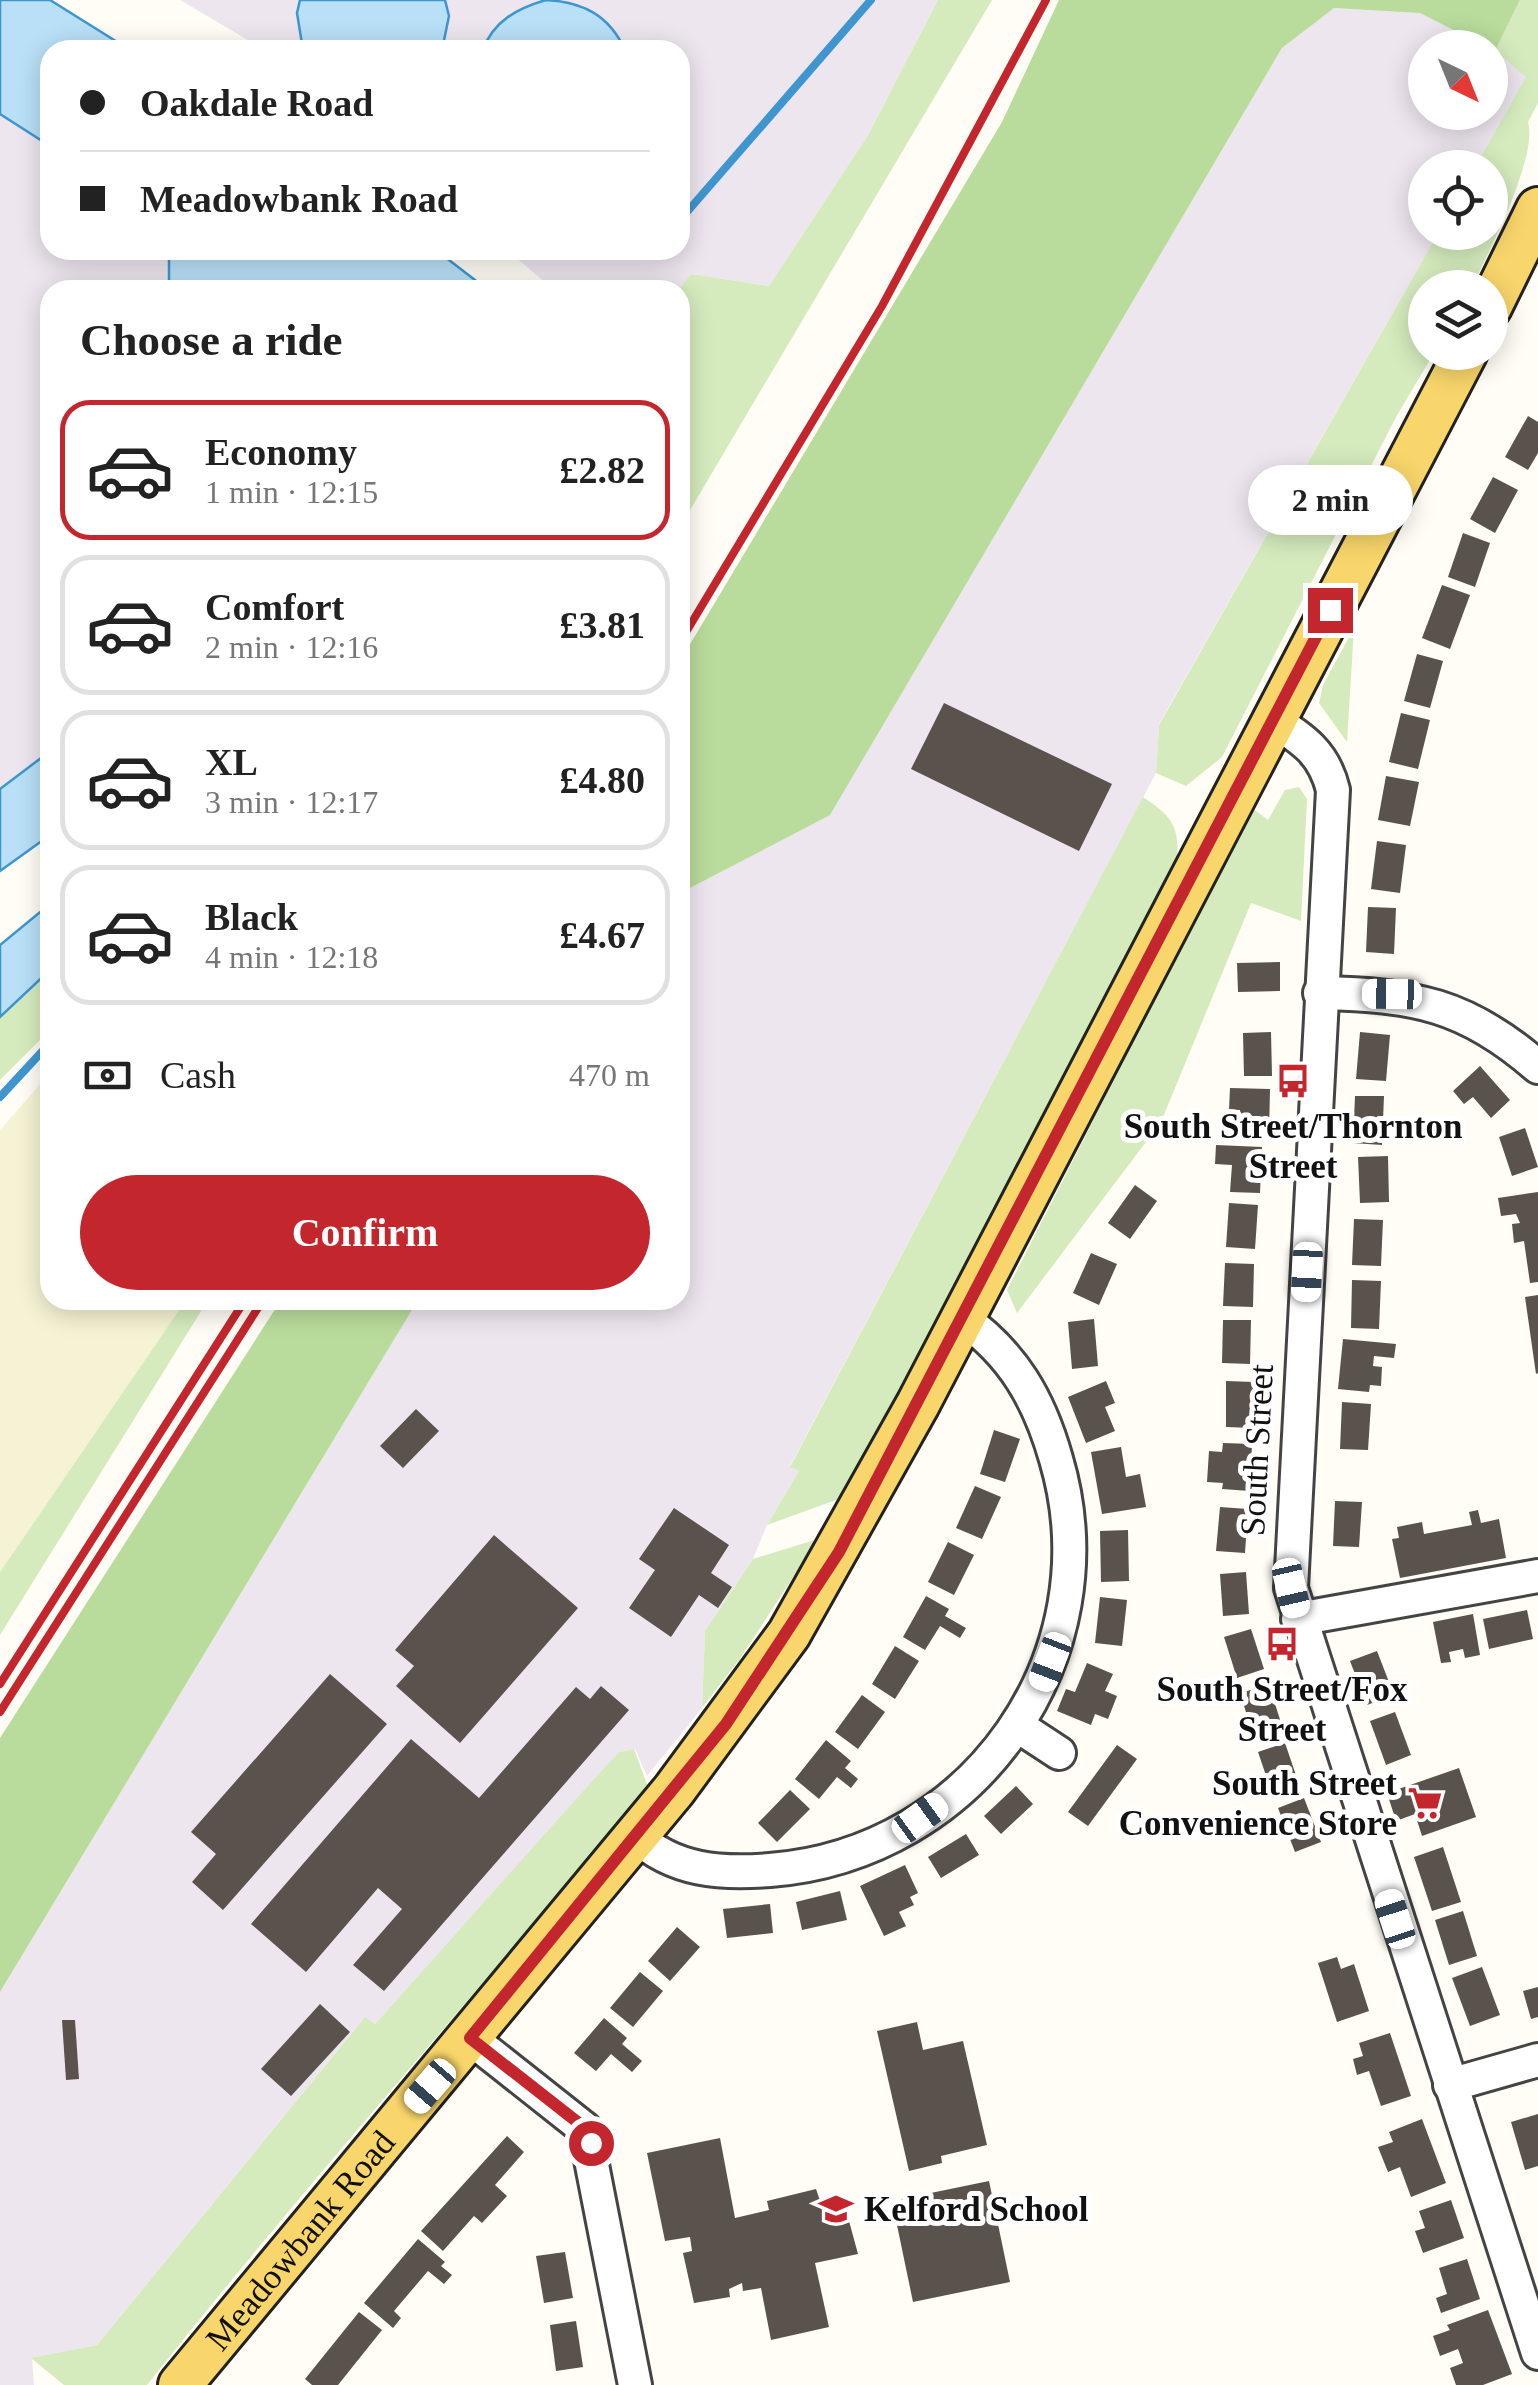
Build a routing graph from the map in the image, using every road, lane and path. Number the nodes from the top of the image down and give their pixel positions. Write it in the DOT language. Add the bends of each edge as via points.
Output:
graph roads {
  1 [pos="1538,209"];
  2 [pos="1508,270"];
  3 [pos="1457,370"];
  4 [pos="1274,720"];
  5 [pos="1320,994"];
  6 [pos="1538,1067"];
  7 [pos="962,1318"];
  8 [pos="1538,1576"];
  9 [pos="1298,1619"];
  10 [pos="1018,1726"];
  11 [pos="1059,1753"];
  12 [pos="636,1836"];
  13 [pos="470,2038"];
  14 [pos="1538,2060"];
  15 [pos="1450,2085"];
  16 [pos="1538,2353"];
  17 [pos="180,2385"];
  18 [pos="635,2385"];
  1 -- 2 [label="main road"];
  3 -- 4 [label="main road, Meadowbank Road"];
  4 -- 5 [label="street, South Street" via="1317,751 1333,790"];
  4 -- 7 [label="main road, Meadowbank Road"];
  5 -- 6 [label="street" via="1392,994 1466,1014"];
  5 -- 9 [label="street, South Street" via="1290,1554"];
  7 -- 10 [label="street" via="1014,1363 1046,1425 1064,1486 1069,1544 1059,1640"];
  7 -- 12 [label="main road, Meadowbank Road" via="789,1634"];
  8 -- 9 [label="street"];
  9 -- 15 [label="street, South Street"];
  10 -- 11 [label="street"];
  10 -- 12 [label="street" via="988,1764 920,1818 825,1862 717,1872 680,1864"];
  12 -- 13 [label="main road, Meadowbank Road"];
  13 -- 17 [label="main road, Meadowbank Road"];
  13 -- 18 [label="street" via="585,2128"];
  14 -- 15 [label="street"];
  15 -- 16 [label="street, South Street"];
}
